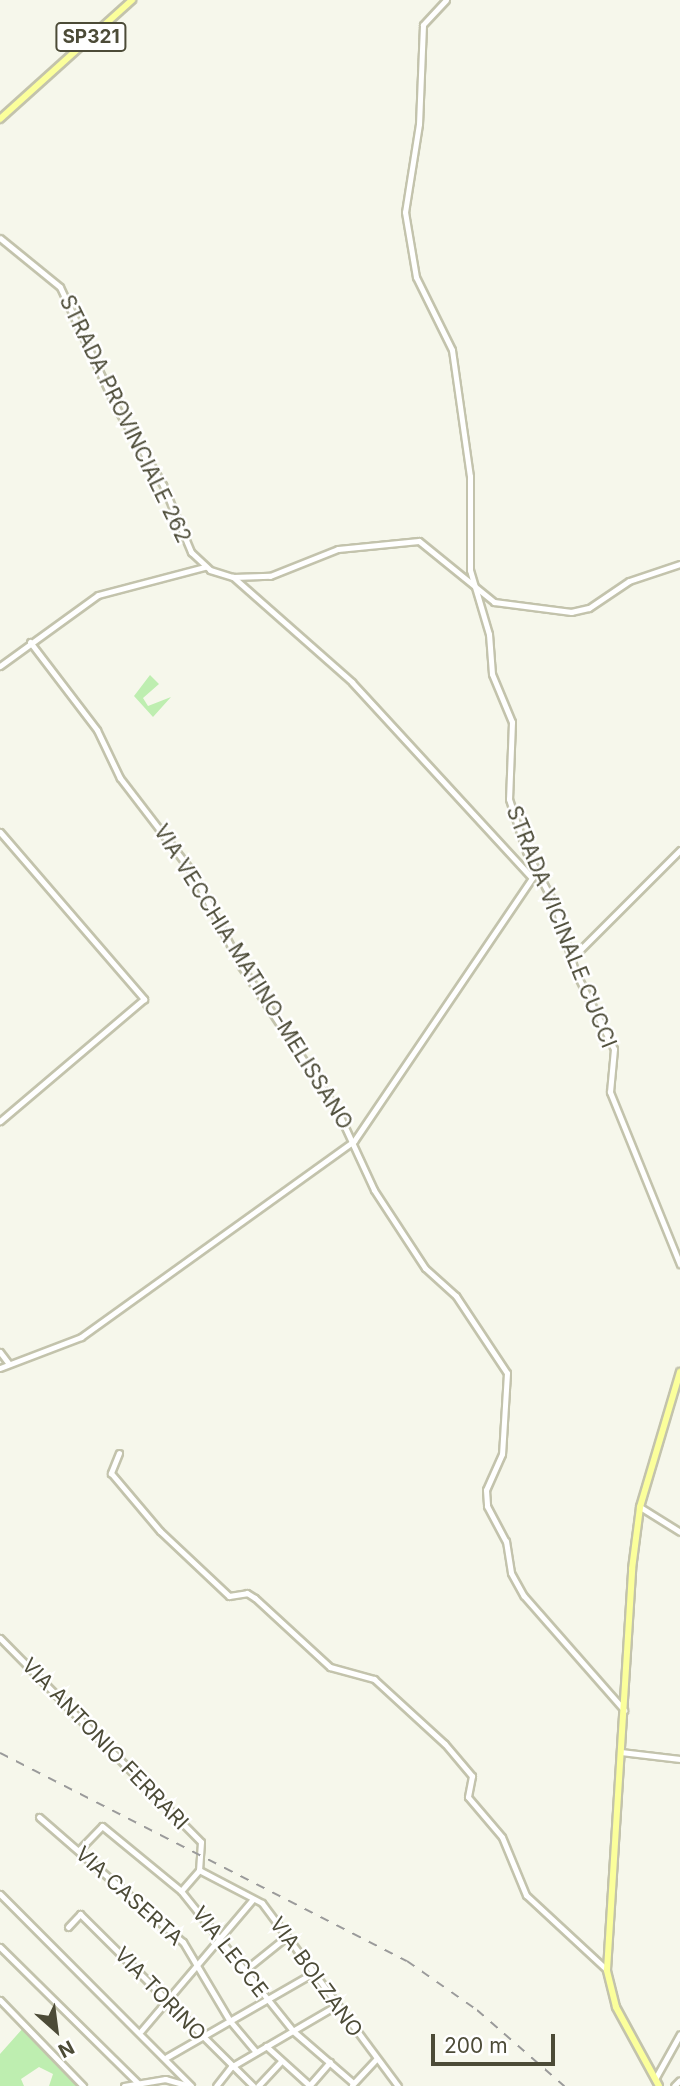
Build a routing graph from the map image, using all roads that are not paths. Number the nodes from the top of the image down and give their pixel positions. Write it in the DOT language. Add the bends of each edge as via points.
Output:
graph roads {
  1 [pos="132,0"];
  2 [pos="446,0"];
  3 [pos="0,119"];
  4 [pos="0,238"];
  5 [pos="680,564"];
  6 [pos="205,567"];
  7 [pos="233,577"];
  8 [pos="472,583"];
  9 [pos="30,642"];
  10 [pos="0,666"];
  11 [pos="0,832"];
  12 [pos="680,850"];
  13 [pos="574,956"];
  14 [pos="0,1121"];
  15 [pos="354,1141"];
  16 [pos="680,1264"];
  17 [pos="0,1352"];
  18 [pos="9,1364"];
  19 [pos="0,1368"];
  20 [pos="680,1372"];
  21 [pos="119,1452"];
  22 [pos="640,1507"];
  23 [pos="680,1532"];
  24 [pos="0,1637"];
  25 [pos="624,1710"];
  26 [pos="621,1752"];
  27 [pos="680,1759"];
  28 [pos="39,1817"];
  29 [pos="79,1850"];
  30 [pos="199,1870"];
  31 [pos="181,1891"];
  32 [pos="0,1894"];
  33 [pos="253,1899"];
  34 [pos="68,1927"];
  35 [pos="286,1937"];
  36 [pos="220,1938"];
  37 [pos="0,1947"];
  38 [pos="197,1965"];
  39 [pos="245,1970"];
  40 [pos="607,1970"];
  41 [pos="313,1973"];
  42 [pos="268,1999"];
  43 [pos="0,2000"];
  44 [pos="167,2000"];
  45 [pos="337,2005"];
  46 [pos="230,2021"];
  47 [pos="141,2031"];
  48 [pos="293,2031"];
  49 [pos="680,2034"];
  50 [pos="202,2036"];
  51 [pos="266,2046"];
  52 [pos="256,2052"];
  53 [pos="167,2057"];
  54 [pos="376,2059"];
  55 [pos="281,2061"];
  56 [pos="330,2062"];
  57 [pos="231,2067"];
  58 [pos="657,2082"];
  59 [pos="139,2084"];
  60 [pos="352,2085"];
  61 [pos="83,2086"];
  62 [pos="124,2086"];
  63 [pos="190,2086"];
  64 [pos="216,2086"];
  65 [pos="256,2086"];
  66 [pos="309,2086"];
  67 [pos="398,2086"];
  1 -- 3 [label="main road, SP321"];
  2 -- 8 [label="street, STRADA VICINALE CUCCI" via="423,25 419,124 405,212 416,277 452,350 470,476"];
  4 -- 6 [label="street, STRADA PROVINCIALE 262" via="60,287 117,409 163,485 191,552"];
  5 -- 8 [label="street, STRADA PROVINCIALE 262" via="629,581 589,608 571,612 495,602"];
  6 -- 7 [label="street, STRADA PROVINCIALE 262"];
  6 -- 9 [label="street" via="118,587"];
  7 -- 8 [label="street, STRADA PROVINCIALE 262" via="270,576 338,549 397,540 419,541"];
  7 -- 15 [label="street" via="352,682 532,878 440,1022"];
  8 -- 13 [label="street, STRADA VICINALE CUCCI" via="489,634 492,674 512,722 509,799"];
  9 -- 10 [label="street"];
  9 -- 15 [label="street, VIA VECCHIA MATINO-MELISSANO" via="97,730 120,778 193,873 241,967"];
  11 -- 14 [label="street" via="144,999"];
  12 -- 13 [label="street"];
  13 -- 16 [label="street, STRADA VICINALE CUCCI" via="575,971 614,1049 610,1092"];
  15 -- 18 [label="street" via="81,1337"];
  15 -- 25 [label="street, VIA VECCHIA MATINO-MELISSANO" via="374,1190 425,1268 456,1296 507,1373 502,1454 486,1490 487,1506 506,1541 511,1573 555,1637"];
  17 -- 18 [label="street"];
  18 -- 19 [label="street"];
  20 -- 22 [label="main road"];
  21 -- 40 [label="street" via="111,1473 160,1531 229,1597 247,1593 255,1598 330,1667 374,1679 445,1744 472,1776 468,1797 502,1837 526,1895"];
  22 -- 23 [label="street"];
  22 -- 25 [label="main road"];
  24 -- 30 [label="street, VIA ANTONIO FERRARI" via="201,1842"];
  25 -- 26 [label="main road"];
  26 -- 27 [label="street"];
  26 -- 40 [label="main road"];
  28 -- 29 [label="street, VIA CASERTA"];
  29 -- 31 [label="street, VIA LECCE" via="102,1826"];
  29 -- 38 [label="street, VIA CASERTA" via="183,1942"];
  30 -- 31 [label="street"];
  30 -- 33 [label="street, VIA BOLZANO"];
  31 -- 36 [label="street, VIA LECCE"];
  32 -- 47 [label="street"];
  33 -- 35 [label="street, VIA BOLZANO"];
  33 -- 36 [label="street"];
  34 -- 44 [label="street, VIA TORINO" via="80,1914"];
  35 -- 39 [label="street"];
  35 -- 41 [label="street, VIA BOLZANO"];
  36 -- 38 [label="street"];
  36 -- 39 [label="street, VIA LECCE"];
  37 -- 59 [label="street"];
  38 -- 44 [label="street"];
  38 -- 46 [label="street, VIA CASERTA"];
  39 -- 42 [label="street, VIA LECCE"];
  40 -- 58 [label="main road" via="616,2007"];
  41 -- 42 [label="street"];
  41 -- 45 [label="street, VIA BOLZANO"];
  42 -- 46 [label="street"];
  42 -- 48 [label="street, VIA LECCE"];
  43 -- 61 [label="street"];
  44 -- 47 [label="street"];
  44 -- 50 [label="street, VIA TORINO"];
  45 -- 48 [label="street"];
  45 -- 54 [label="street, VIA BOLZANO"];
  46 -- 50 [label="street"];
  46 -- 52 [label="street, VIA CASERTA"];
  47 -- 53 [label="street"];
  48 -- 51 [label="street"];
  48 -- 56 [label="street, VIA LECCE"];
  49 -- 58 [label="street"];
  50 -- 53 [label="street"];
  50 -- 57 [label="street, VIA TORINO"];
  51 -- 52 [label="street"];
  51 -- 55 [label="street"];
  52 -- 57 [label="street"];
  53 -- 63 [label="street"];
  54 -- 60 [label="street"];
  54 -- 67 [label="street, VIA BOLZANO"];
  55 -- 65 [label="street"];
  55 -- 66 [label="street"];
  56 -- 60 [label="street, VIA LECCE"];
  56 -- 66 [label="street"];
  57 -- 64 [label="street"];
  57 -- 65 [label="street, VIA TORINO"];
  59 -- 62 [label="street"];
  59 -- 63 [label="street" via="165,2079"];
}
